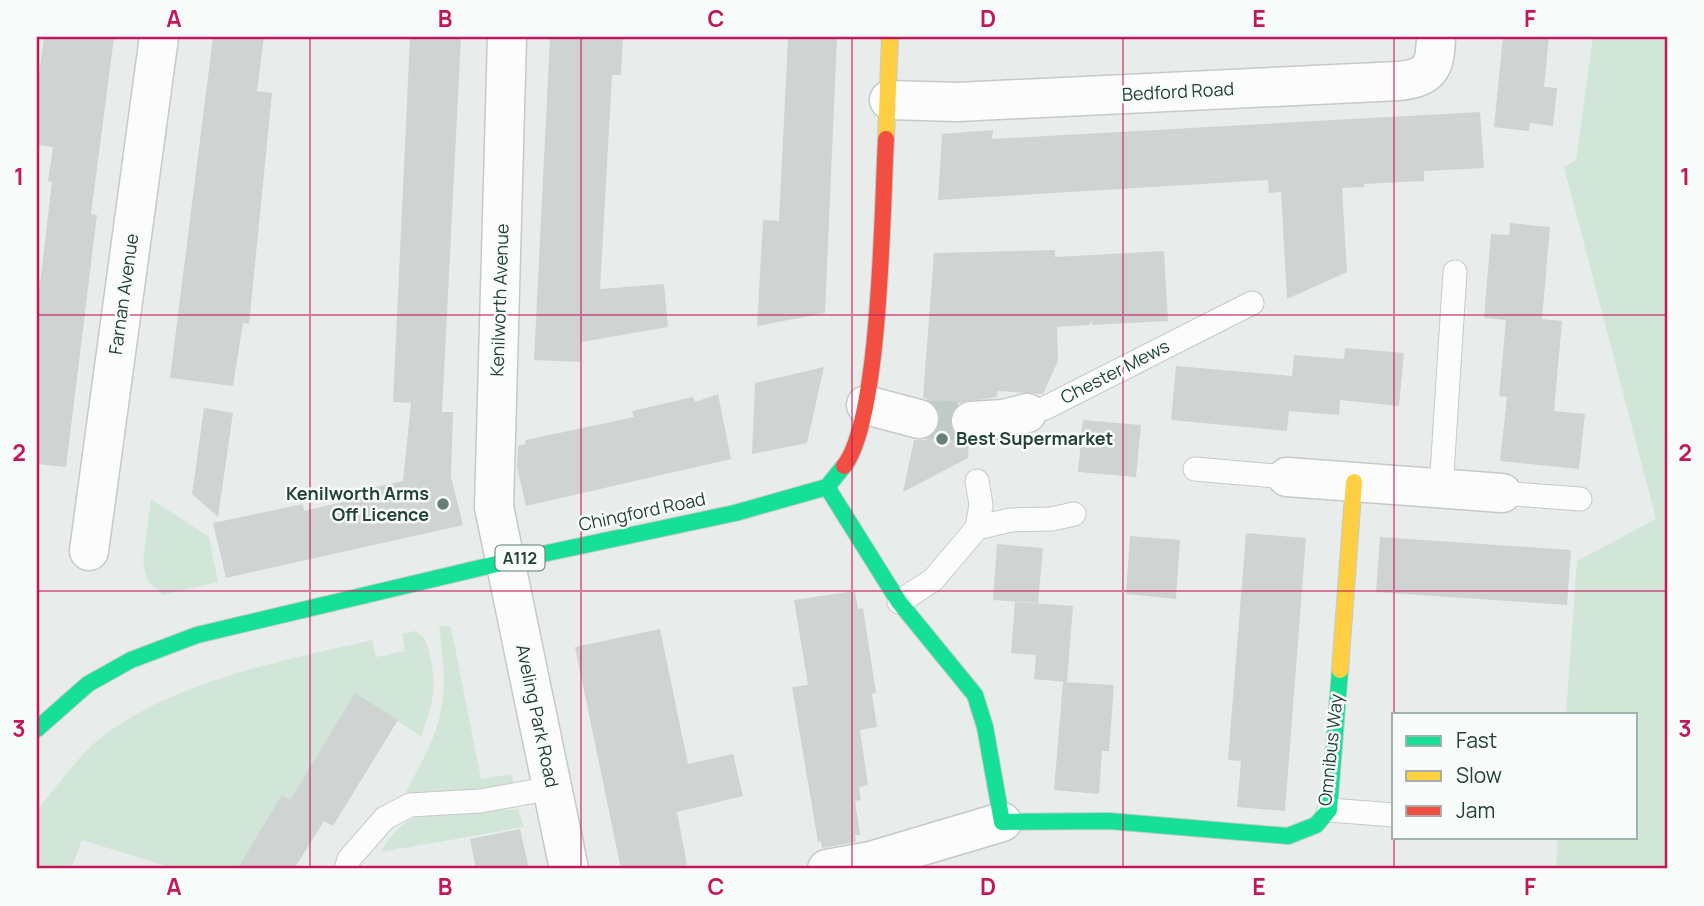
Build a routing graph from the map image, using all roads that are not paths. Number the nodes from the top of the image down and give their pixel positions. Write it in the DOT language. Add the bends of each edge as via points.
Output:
graph roads {
  1 [pos="159,37"];
  2 [pos="507,37"];
  3 [pos="890,37"];
  4 [pos="1436,37"];
  5 [pos="889,100"];
  6 [pos="1455,272"];
  7 [pos="1252,303"];
  8 [pos="866,405"];
  9 [pos="1027,413"];
  10 [pos="919,419"];
  11 [pos="971,421"];
  12 [pos="1195,469"];
  13 [pos="1287,477"];
  14 [pos="977,481"];
  15 [pos="1354,482"];
  16 [pos="827,487"];
  17 [pos="1441,489"];
  18 [pos="1502,493"];
  19 [pos="1580,499"];
  20 [pos="1074,514"];
  21 [pos="977,528"];
  22 [pos="89,551"];
  23 [pos="505,562"];
  24 [pos="899,602"];
  25 [pos="41,715"];
  26 [pos="552,788"];
  27 [pos="1329,810"];
  28 [pos="1392,815"];
  29 [pos="1002,822"];
  30 [pos="346,869"];
  31 [pos="569,869"];
  32 [pos="827,869"];
  1 -- 22 [label="street, Farnan Avenue"];
  2 -- 23 [label="street, Kenilworth Avenue" via="494,507"];
  3 -- 5 [label="main road"];
  4 -- 5 [label="street, Bedford Road" via="1429,71 1399,81 957,102"];
  5 -- 8 [label="main road"];
  6 -- 17 [label="lane"];
  7 -- 9 [label="lane, Chester Mews"];
  8 -- 10 [label="street"];
  8 -- 16 [label="main road" via="854,453"];
  9 -- 11 [label="street, Chester Mews"];
  12 -- 13 [label="lane"];
  13 -- 15 [label="street"];
  14 -- 21 [label="lane" via="981,505"];
  15 -- 17 [label="street"];
  15 -- 27 [label="main road, Omnibus Way"];
  16 -- 23 [label="main road, Chingford Road / A112" via="735,513"];
  16 -- 24 [label="main road"];
  17 -- 18 [label="street"];
  18 -- 19 [label="lane"];
  20 -- 21 [label="lane"];
  21 -- 24 [label="lane" via="933,580"];
  23 -- 25 [label="main road, Chingford Road / A112" via="197,635 131,660"];
  23 -- 26 [label="street, Aveling Park Road"];
  24 -- 29 [label="main road" via="975,695"];
  26 -- 30 [label="lane" via="480,801 410,805 384,818 349,859"];
  26 -- 31 [label="street, Aveling Park Road"];
  27 -- 28 [label="lane"];
  27 -- 29 [label="main road, Omnibus Way" via="1316,825 1288,836 1090,820"];
  29 -- 32 [label="street, Omnibus Way" via="912,850"];
}
